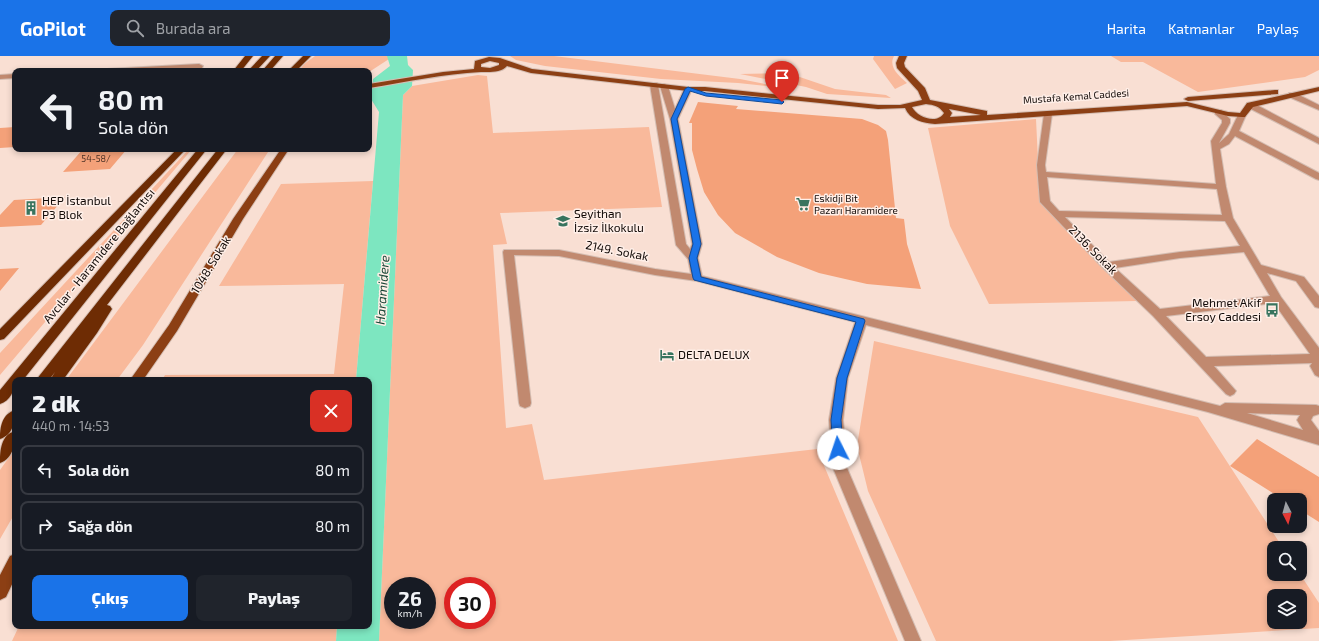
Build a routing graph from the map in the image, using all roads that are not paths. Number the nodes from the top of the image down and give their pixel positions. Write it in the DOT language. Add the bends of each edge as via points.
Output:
graph roads {
  1 [pos="249,56"];
  2 [pos="266,56"];
  3 [pos="278,56"];
  4 [pos="307,56"];
  5 [pos="904,56"];
  6 [pos="481,60"];
  7 [pos="500,60"];
  8 [pos="199,66"];
  9 [pos="289,67"];
  10 [pos="162,68"];
  11 [pos="239,68"];
  12 [pos="255,68"];
  13 [pos="268,68"];
  14 [pos="483,70"];
  15 [pos="494,70"];
  16 [pos="531,70"];
  17 [pos="443,74"];
  18 [pos="12,76"];
  19 [pos="0,77"];
  20 [pos="1319,81"];
  21 [pos="654,85"];
  22 [pos="372,86"];
  23 [pos="664,86"];
  24 [pos="688,89"];
  25 [pos="1319,89"];
  26 [pos="1292,95"];
  27 [pos="1214,97"];
  28 [pos="927,102"];
  29 [pos="909,104"];
  30 [pos="938,104"];
  31 [pos="1319,108"];
  32 [pos="1215,110"];
  33 [pos="1246,110"];
  34 [pos="1048,114"];
  35 [pos="914,117"];
  36 [pos="674,119"];
  37 [pos="940,120"];
  38 [pos="1234,132"];
  39 [pos="1319,141"];
  40 [pos="1216,148"];
  41 [pos="169,152"];
  42 [pos="179,152"];
  43 [pos="201,152"];
  44 [pos="220,152"];
  45 [pos="283,152"];
  46 [pos="1042,174"];
  47 [pos="1319,177"];
  48 [pos="1221,187"];
  49 [pos="1057,214"];
  50 [pos="115,216"];
  51 [pos="1228,218"];
  52 [pos="1248,249"];
  53 [pos="693,258"];
  54 [pos="1107,266"];
  55 [pos="1258,267"];
  56 [pos="697,278"];
  57 [pos="112,291"];
  58 [pos="1277,299"];
  59 [pos="1319,304"];
  60 [pos="1157,314"];
  61 [pos="861,321"];
  62 [pos="0,336"];
  63 [pos="1319,358"];
  64 [pos="1202,362"];
  65 [pos="1319,372"];
  66 [pos="17,377"];
  67 [pos="44,377"];
  68 [pos="58,377"];
  69 [pos="138,377"];
  70 [pos="12,384"];
  71 [pos="1230,391"];
  72 [pos="0,399"];
  73 [pos="525,403"];
  74 [pos="1208,407"];
  75 [pos="1317,410"];
  76 [pos="12,419"];
  77 [pos="0,434"];
  78 [pos="12,440"];
  79 [pos="1319,440"];
  80 [pos="0,457"];
  81 [pos="12,567"];
  82 [pos="0,592"];
  83 [pos="913,641"];
  1 -- 11 [label="highway"];
  2 -- 12 [label="highway"];
  3 -- 13 [label="highway"];
  4 -- 9 [label="highway"];
  5 -- 28 [label="main road" via="901,68 922,90"];
  6 -- 7 [label="main road"];
  6 -- 14 [label="main road" via="477,68"];
  6 -- 17 [label="main road"];
  7 -- 15 [label="main road" via="503,66"];
  7 -- 16 [label="main road"];
  8 -- 10 [label="street"];
  14 -- 15 [label="main road"];
  14 -- 17 [label="main road"];
  15 -- 16 [label="main road"];
  16 -- 21 [label="main road"];
  17 -- 22 [label="main road"];
  18 -- 19 [label="street"];
  20 -- 27 [label="main road" via="1298,89"];
  21 -- 23 [label="main road"];
  21 -- 53 [label="street" via="681,245"];
  23 -- 24 [label="main road"];
  23 -- 36 [label="street"];
  24 -- 29 [label="main road" via="892,108"];
  24 -- 35 [label="main road" via="706,94"];
  24 -- 36 [label="street"];
  25 -- 26 [label="main road"];
  26 -- 31 [label="street"];
  26 -- 33 [label="main road"];
  27 -- 30 [label="main road, Mustafa Kemal Caddesi" via="996,113 973,112"];
  27 -- 32 [label="main road" via="1206,102"];
  27 -- 33 [label="main road" via="1243,106"];
  28 -- 29 [label="main road, Mustafa Kemal Caddesi"];
  28 -- 30 [label="main road, Mustafa Kemal Caddesi"];
  29 -- 35 [label="main road" via="908,110"];
  30 -- 37 [label="main road" via="948,113 946,119"];
  32 -- 33 [label="main road, Mustafa Kemal Caddesi" via="1232,115"];
  32 -- 34 [label="main road, Mustafa Kemal Caddesi" via="1187,104"];
  32 -- 40 [label="street" via="1226,119 1215,140"];
  33 -- 38 [label="street"];
  33 -- 39 [label="street"];
  34 -- 37 [label="main road, Mustafa Kemal Caddesi"];
  34 -- 46 [label="street, 2136. Sokak"];
  35 -- 37 [label="main road, Mustafa Kemal Caddesi"];
  36 -- 53 [label="street" via="697,244"];
  38 -- 40 [label="street" via="1226,144"];
  38 -- 47 [label="street"];
  40 -- 48 [label="street"];
  41 -- 50 [label="highway"];
  42 -- 50 [label="highway"];
  43 -- 66 [label="highway, Avcılar - Haramidere Bağlantısı"];
  44 -- 57 [label="highway"];
  45 -- 69 [label="main road, 1048. Sokak" via="238,219 173,328"];
  46 -- 48 [label="street"];
  46 -- 49 [label="street, 2136. Sokak" via="1045,202"];
  48 -- 51 [label="street"];
  49 -- 51 [label="street"];
  49 -- 54 [label="street, 2136. Sokak"];
  50 -- 62 [label="highway"];
  51 -- 52 [label="street"];
  52 -- 54 [label="street" via="1180,255"];
  52 -- 55 [label="street"];
  53 -- 56 [label="street"];
  54 -- 60 [label="street, 2136. Sokak"];
  55 -- 58 [label="street"];
  55 -- 59 [label="street" via="1300,279"];
  56 -- 61 [label="street, 2149. Sokak"];
  56 -- 73 [label="street, 2149. Sokak" via="559,253 508,252"];
  57 -- 67 [label="highway"];
  57 -- 68 [label="highway" via="103,315"];
  58 -- 60 [label="street"];
  58 -- 63 [label="street"];
  60 -- 64 [label="street, 2136. Sokak"];
  61 -- 74 [label="street, 2149. Sokak"];
  61 -- 83 [label="street" via="842,378 836,420 840,468"];
  63 -- 64 [label="street"];
  63 -- 65 [label="street" via="1316,366"];
  64 -- 71 [label="street, 2136. Sokak"];
  70 -- 72 [label="highway, Avcılar - Haramidere Bağlantısı"];
  74 -- 75 [label="street"];
  74 -- 79 [label="street"];
  75 -- 79 [label="street" via="1305,415 1304,420"];
  76 -- 77 [label="highway"];
  78 -- 80 [label="highway"];
  81 -- 82 [label="main road"];
}
